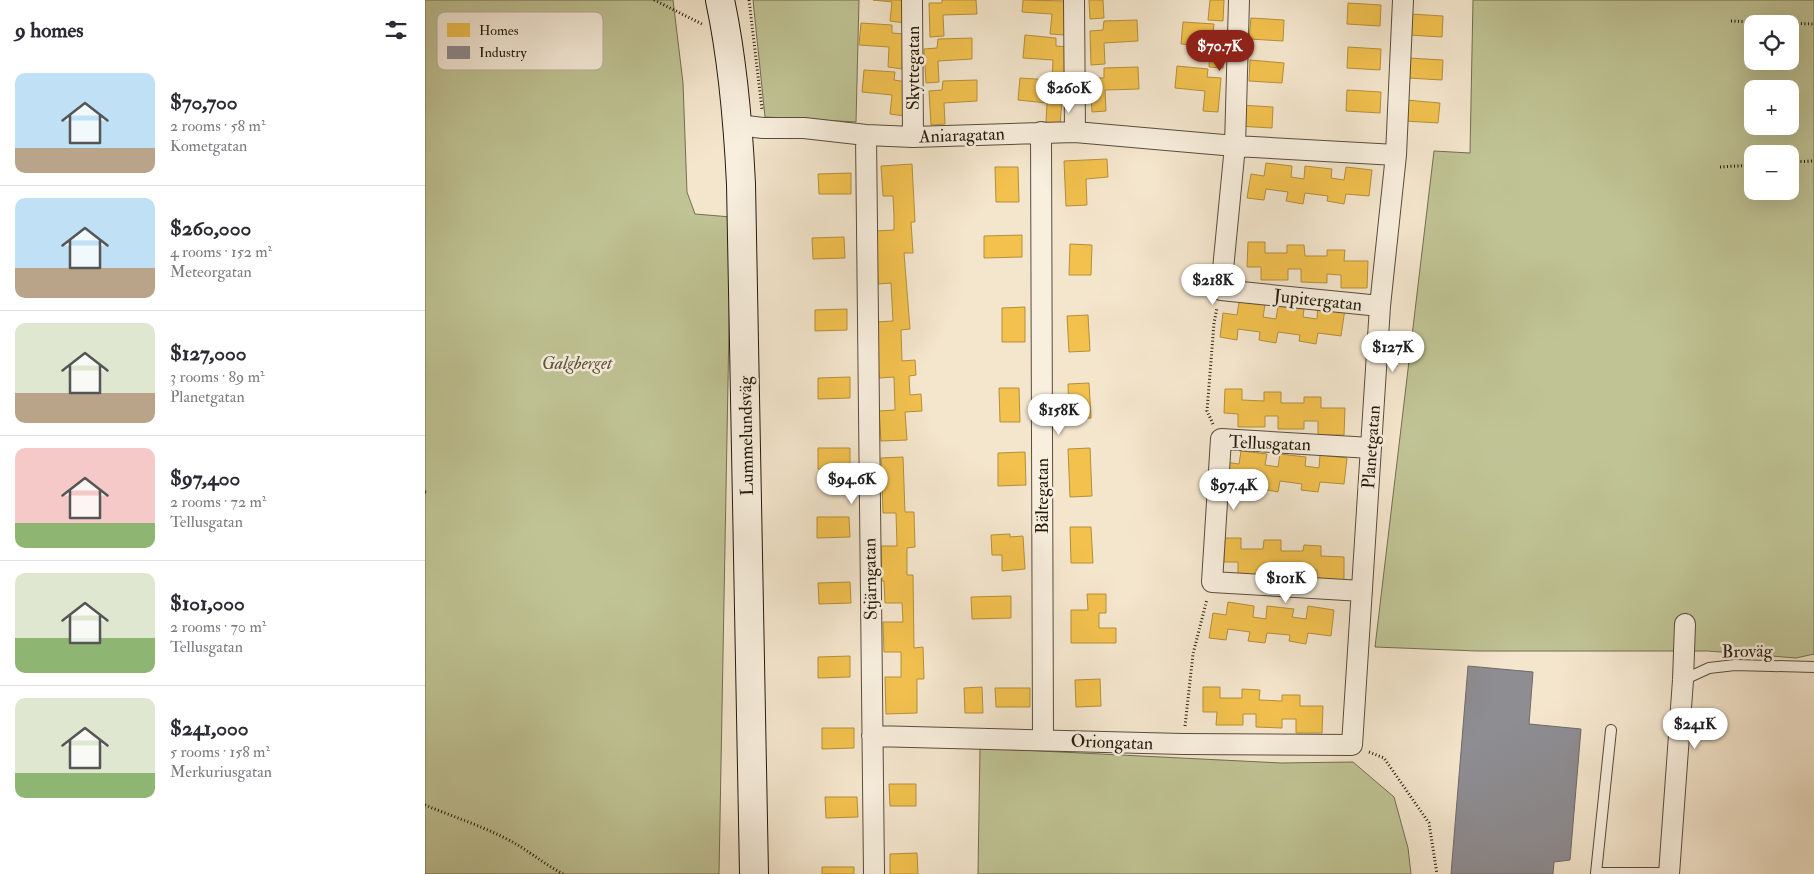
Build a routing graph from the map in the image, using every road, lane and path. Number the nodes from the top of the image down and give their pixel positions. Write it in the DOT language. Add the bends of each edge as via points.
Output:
graph roads {
  1 [pos="653,0"];
  2 [pos="912,0"];
  3 [pos="1074,0"];
  4 [pos="1239,0"];
  5 [pos="1403,0"];
  6 [pos="722,11"];
  7 [pos="1731,21"];
  8 [pos="1814,24"];
  9 [pos="738,125"];
  10 [pos="1041,132"];
  11 [pos="1075,132"];
  12 [pos="866,135"];
  13 [pos="913,137"];
  14 [pos="1235,146"];
  15 [pos="1396,156"];
  16 [pos="1814,160"];
  17 [pos="1799,161"];
  18 [pos="1744,166"];
  19 [pos="1720,167"];
  20 [pos="1221,290"];
  21 [pos="1380,306"];
  22 [pos="1221,439"];
  23 [pos="1371,448"];
  24 [pos="1212,582"];
  25 [pos="1362,591"];
  26 [pos="1685,624"];
  27 [pos="1814,667"];
  28 [pos="1683,680"];
  29 [pos="1611,730"];
  30 [pos="872,736"];
  31 [pos="1043,740"];
  32 [pos="1183,744"];
  33 [pos="1352,745"];
  34 [pos="425,806"];
  35 [pos="1669,873"];
  36 [pos="563,874"];
  37 [pos="754,874"];
  38 [pos="874,874"];
  39 [pos="1437,874"];
  1 -- 6 [label="path" via="700,24 710,25"];
  2 -- 13 [label="street, Skyttegatan"];
  3 -- 11 [label="street"];
  4 -- 14 [label="street"];
  5 -- 15 [label="street, Planetgatan"];
  6 -- 9 [label="main road, Lummelundsväg"];
  7 -- 8 [label="path"];
  9 -- 12 [label="street, Aniaragatan"];
  9 -- 37 [label="main road, Lummelundsväg"];
  10 -- 11 [label="street, Aniaragatan"];
  10 -- 13 [label="street, Aniaragatan"];
  10 -- 31 [label="street, Bältegatan"];
  11 -- 14 [label="street, Aniaragatan"];
  12 -- 13 [label="street, Aniaragatan"];
  12 -- 30 [label="street, Stjärngatan"];
  14 -- 15 [label="street, Aniaragatan"];
  14 -- 20 [label="street"];
  15 -- 21 [label="street, Planetgatan"];
  16 -- 17 [label="path"];
  18 -- 19 [label="path"];
  20 -- 21 [label="street, Jupitergatan"];
  20 -- 22 [label="path" via="1214,323 1207,411"];
  21 -- 23 [label="street, Planetgatan"];
  22 -- 23 [label="street, Tellusgatan"];
  22 -- 24 [label="street, Tellusgatan"];
  23 -- 25 [label="street, Planetgatan"];
  24 -- 25 [label="street"];
  24 -- 32 [label="path" via="1193,654"];
  25 -- 33 [label="street, Planetgatan"];
  26 -- 28 [label="street"];
  27 -- 28 [label="lane, Broväg" via="1709,668"];
  28 -- 35 [label="street"];
  29 -- 35 [label="lane" via="1596,873"];
  30 -- 31 [label="street, Oriongatan"];
  30 -- 38 [label="street, Stjärngatan"];
  31 -- 32 [label="street, Oriongatan"];
  32 -- 33 [label="street, Oriongatan"];
  33 -- 39 [label="path" via="1384,758 1429,823"];
  34 -- 36 [label="path" via="470,822 520,846"];
}
